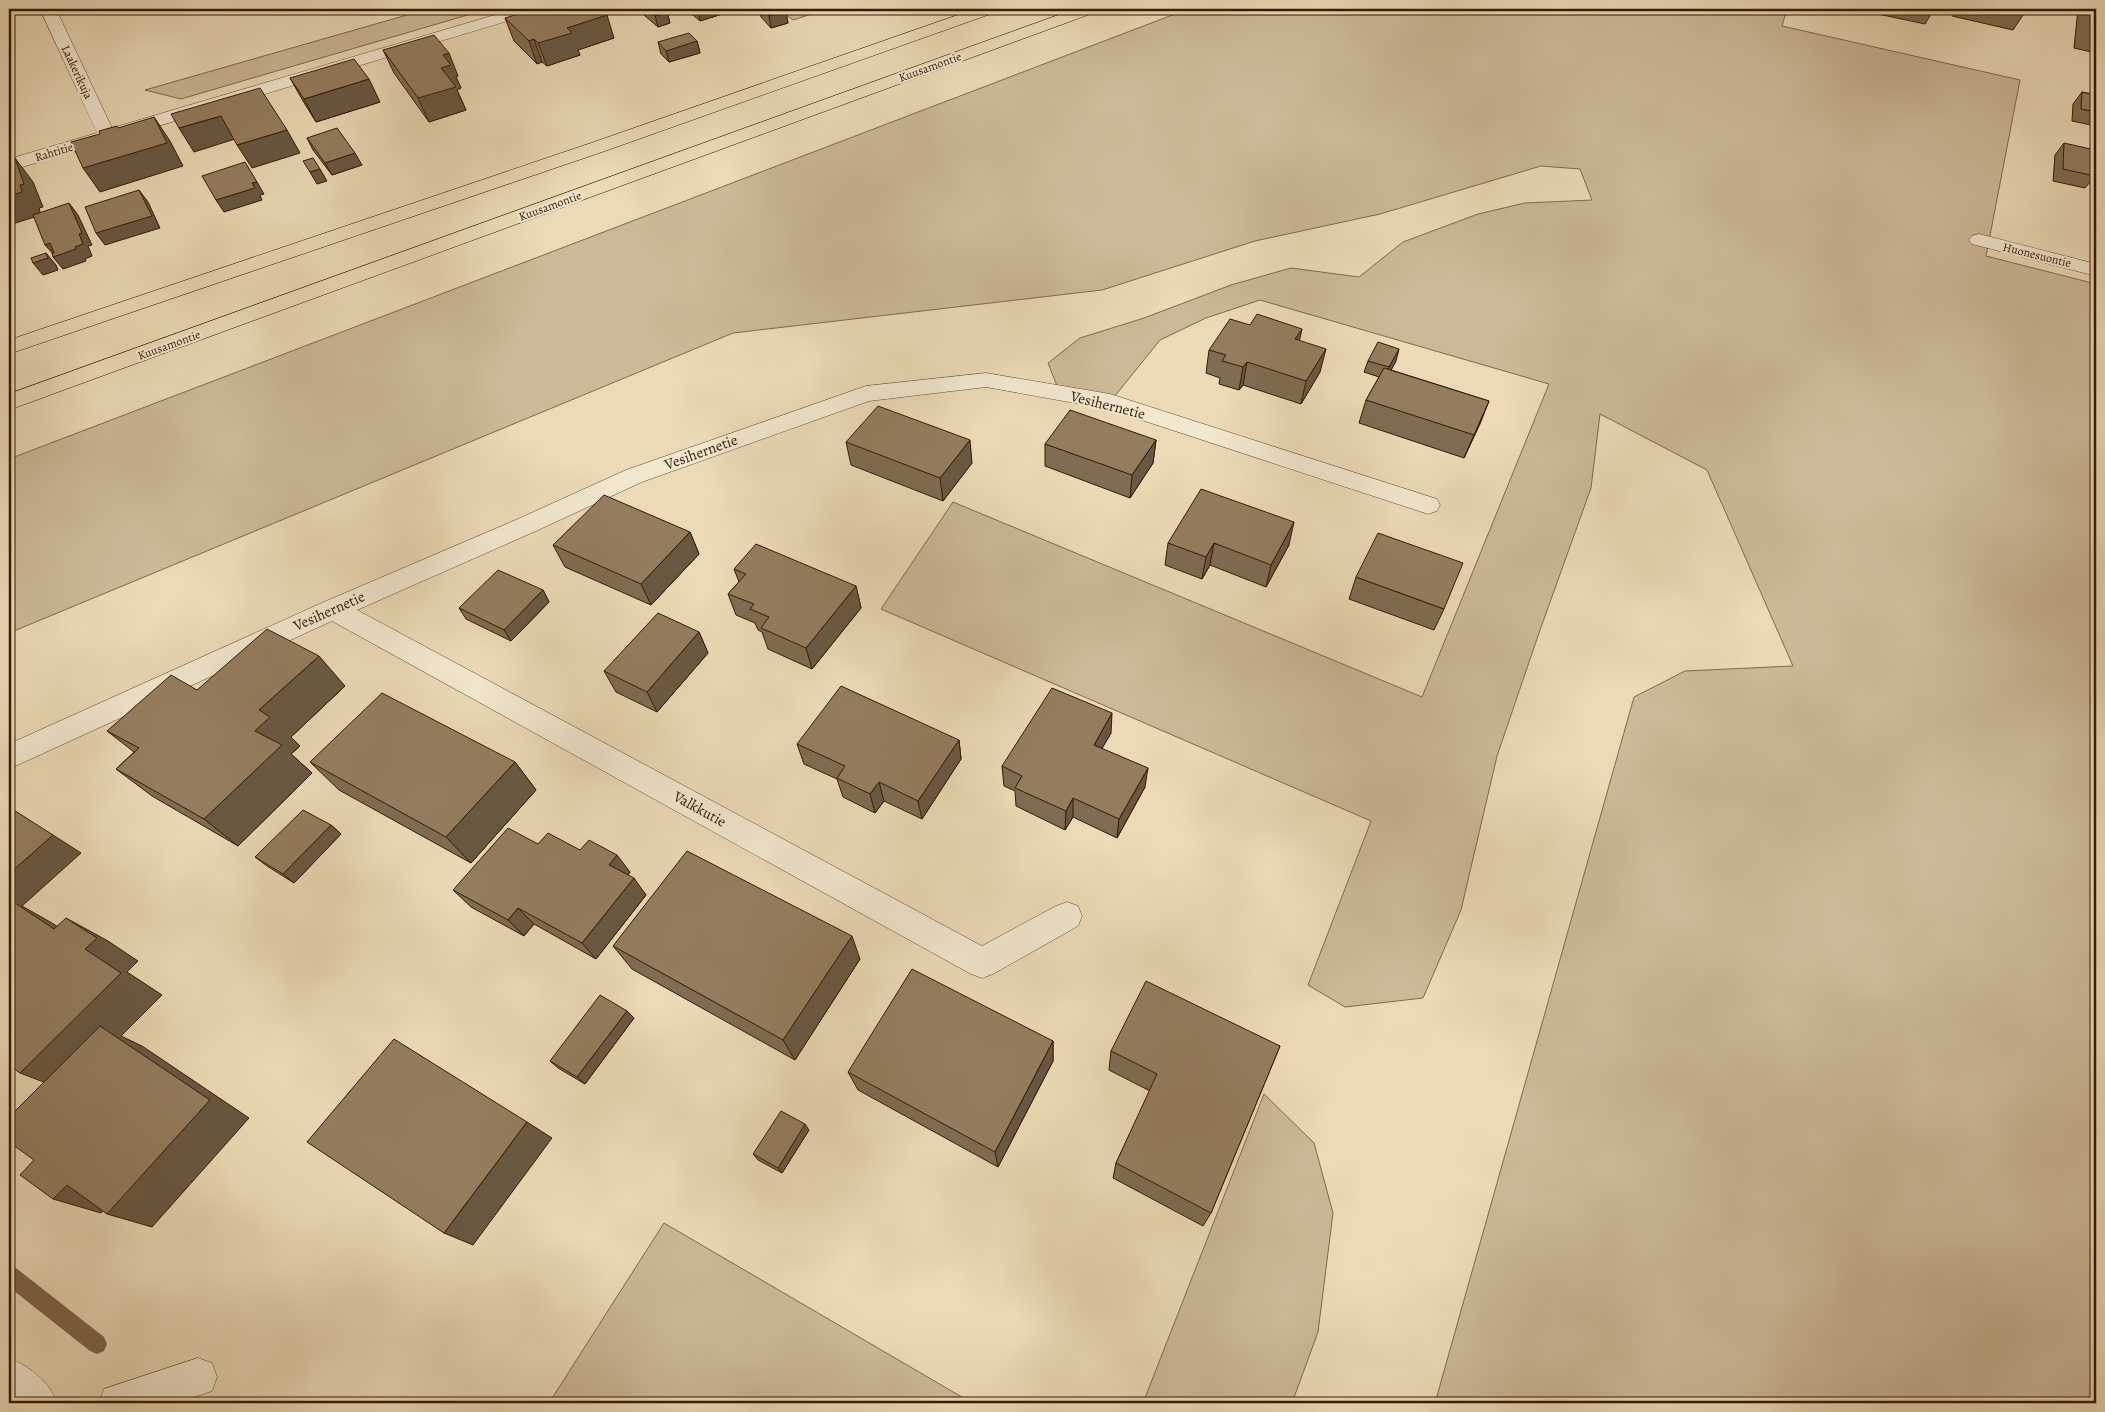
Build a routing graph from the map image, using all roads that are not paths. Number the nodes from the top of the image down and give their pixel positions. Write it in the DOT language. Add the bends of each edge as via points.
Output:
graph roads {
  1 [pos="48,9"];
  2 [pos="531,9"];
  3 [pos="990,9"];
  4 [pos="1090,9"];
  5 [pos="107,136"];
  6 [pos="9,165"];
  7 [pos="1979,240"];
  8 [pos="2096,270"];
  9 [pos="9,347"];
  10 [pos="82,377"];
  11 [pos="9,402"];
  12 [pos="9,407"];
  13 [pos="1428,505"];
  14 [pos="333,609"];
  15 [pos="9,757"];
  16 [pos="1067,916"];
  17 [pos="9,1377"];
  18 [pos="198,1378"];
  19 [pos="38,1403"];
  20 [pos="118,1403"];
  1 -- 5 [label="street, Laakerikuja"];
  2 -- 5 [label="street, Rahtitie"];
  3 -- 9 [label="highway" via="598,147"];
  4 -- 10 [label="highway, Kuusamontie"];
  5 -- 6 [label="street, Rahtitie"];
  7 -- 8 [label="street, Huonesuontie"];
  10 -- 11 [label="highway, Kuusamontie"];
  10 -- 12 [label="highway"];
  13 -- 14 [label="street, Vesihernetie" via="1110,402 986,380 866,394 634,476"];
  14 -- 15 [label="street, Vesihernetie"];
  14 -- 16 [label="street, Valkkutie" via="982,964"];
  17 -- 19 [label="street"];
  18 -- 20 [label="street"];
}
